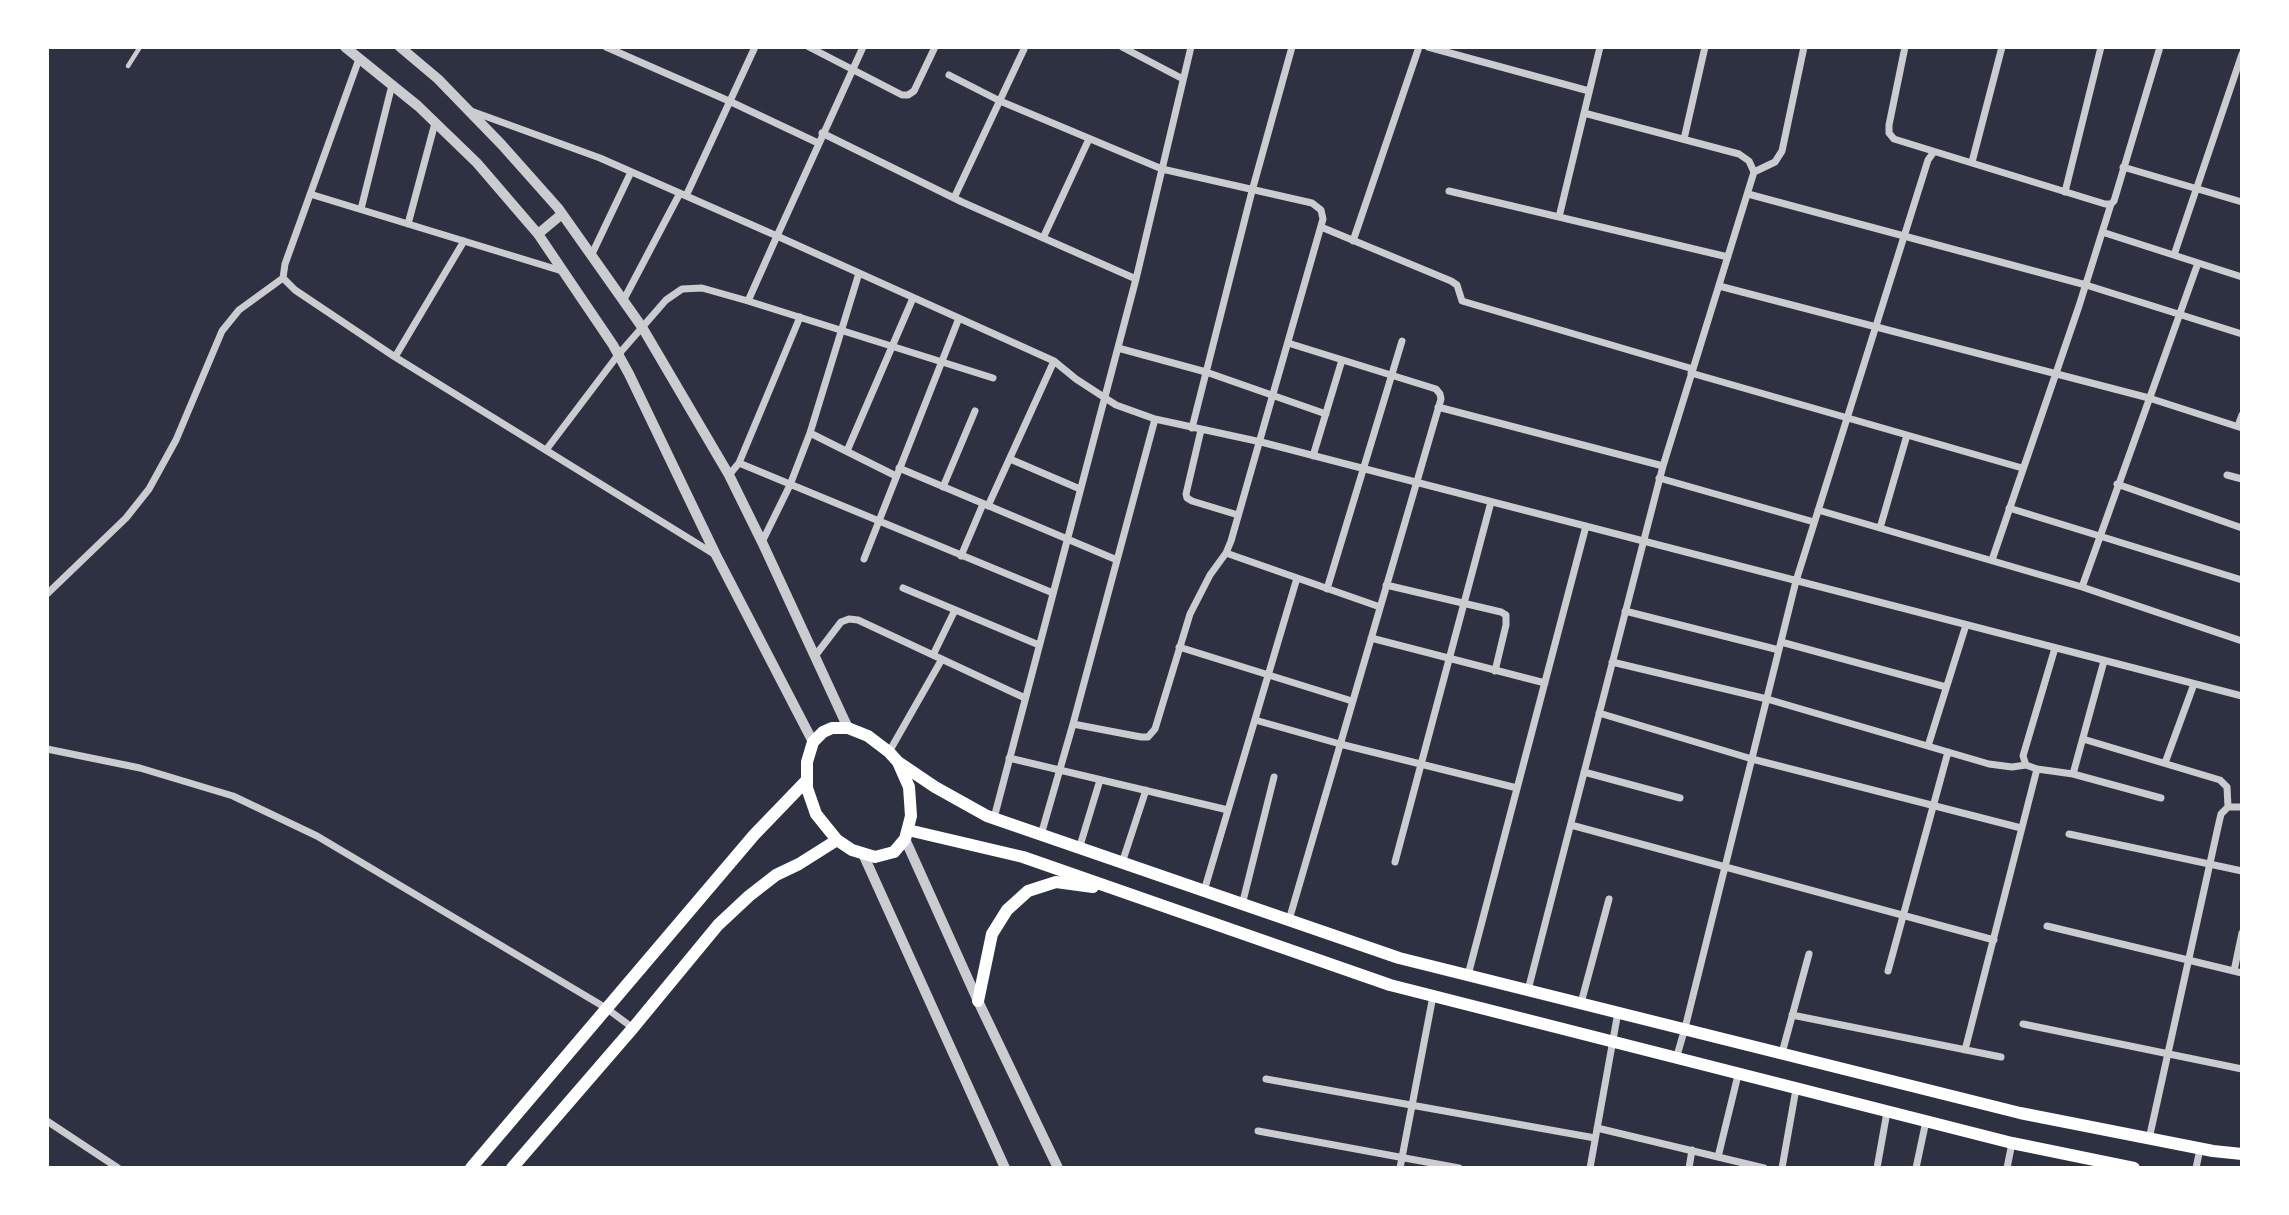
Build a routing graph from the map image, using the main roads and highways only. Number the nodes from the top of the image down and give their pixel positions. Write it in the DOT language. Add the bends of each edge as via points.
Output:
graph roads {
  1 [pos="893,757"];
  2 [pos="807,780"];
  3 [pos="907,835"];
  4 [pos="836,840"];
  5 [pos="1122,891"];
  6 [pos="978,1001"];
  7 [pos="2242,1154"];
  8 [pos="2099,1164"];
  9 [pos="471,1168"];
  10 [pos="512,1168"];
  11 [pos="2134,1168"];
  1 -- 2 [label="main road" via="869,736 832,728 813,742"];
  1 -- 3 [label="main road" via="909,787"];
  1 -- 7 [label="main road" via="935,787 994,818 1399,958 2020,1114"];
  2 -- 4 [label="main road" via="816,814"];
  2 -- 9 [label="main road" via="754,835"];
  3 -- 4 [label="main road" via="894,852 875,857"];
  3 -- 5 [label="main road" via="1023,857"];
  4 -- 10 [label="main road" via="776,875 718,925"];
  5 -- 6 [label="main road" via="1056,882 1028,891 1007,910 992,934"];
  5 -- 8 [label="main road" via="1390,985"];
  8 -- 11 [label="main road"];
}
